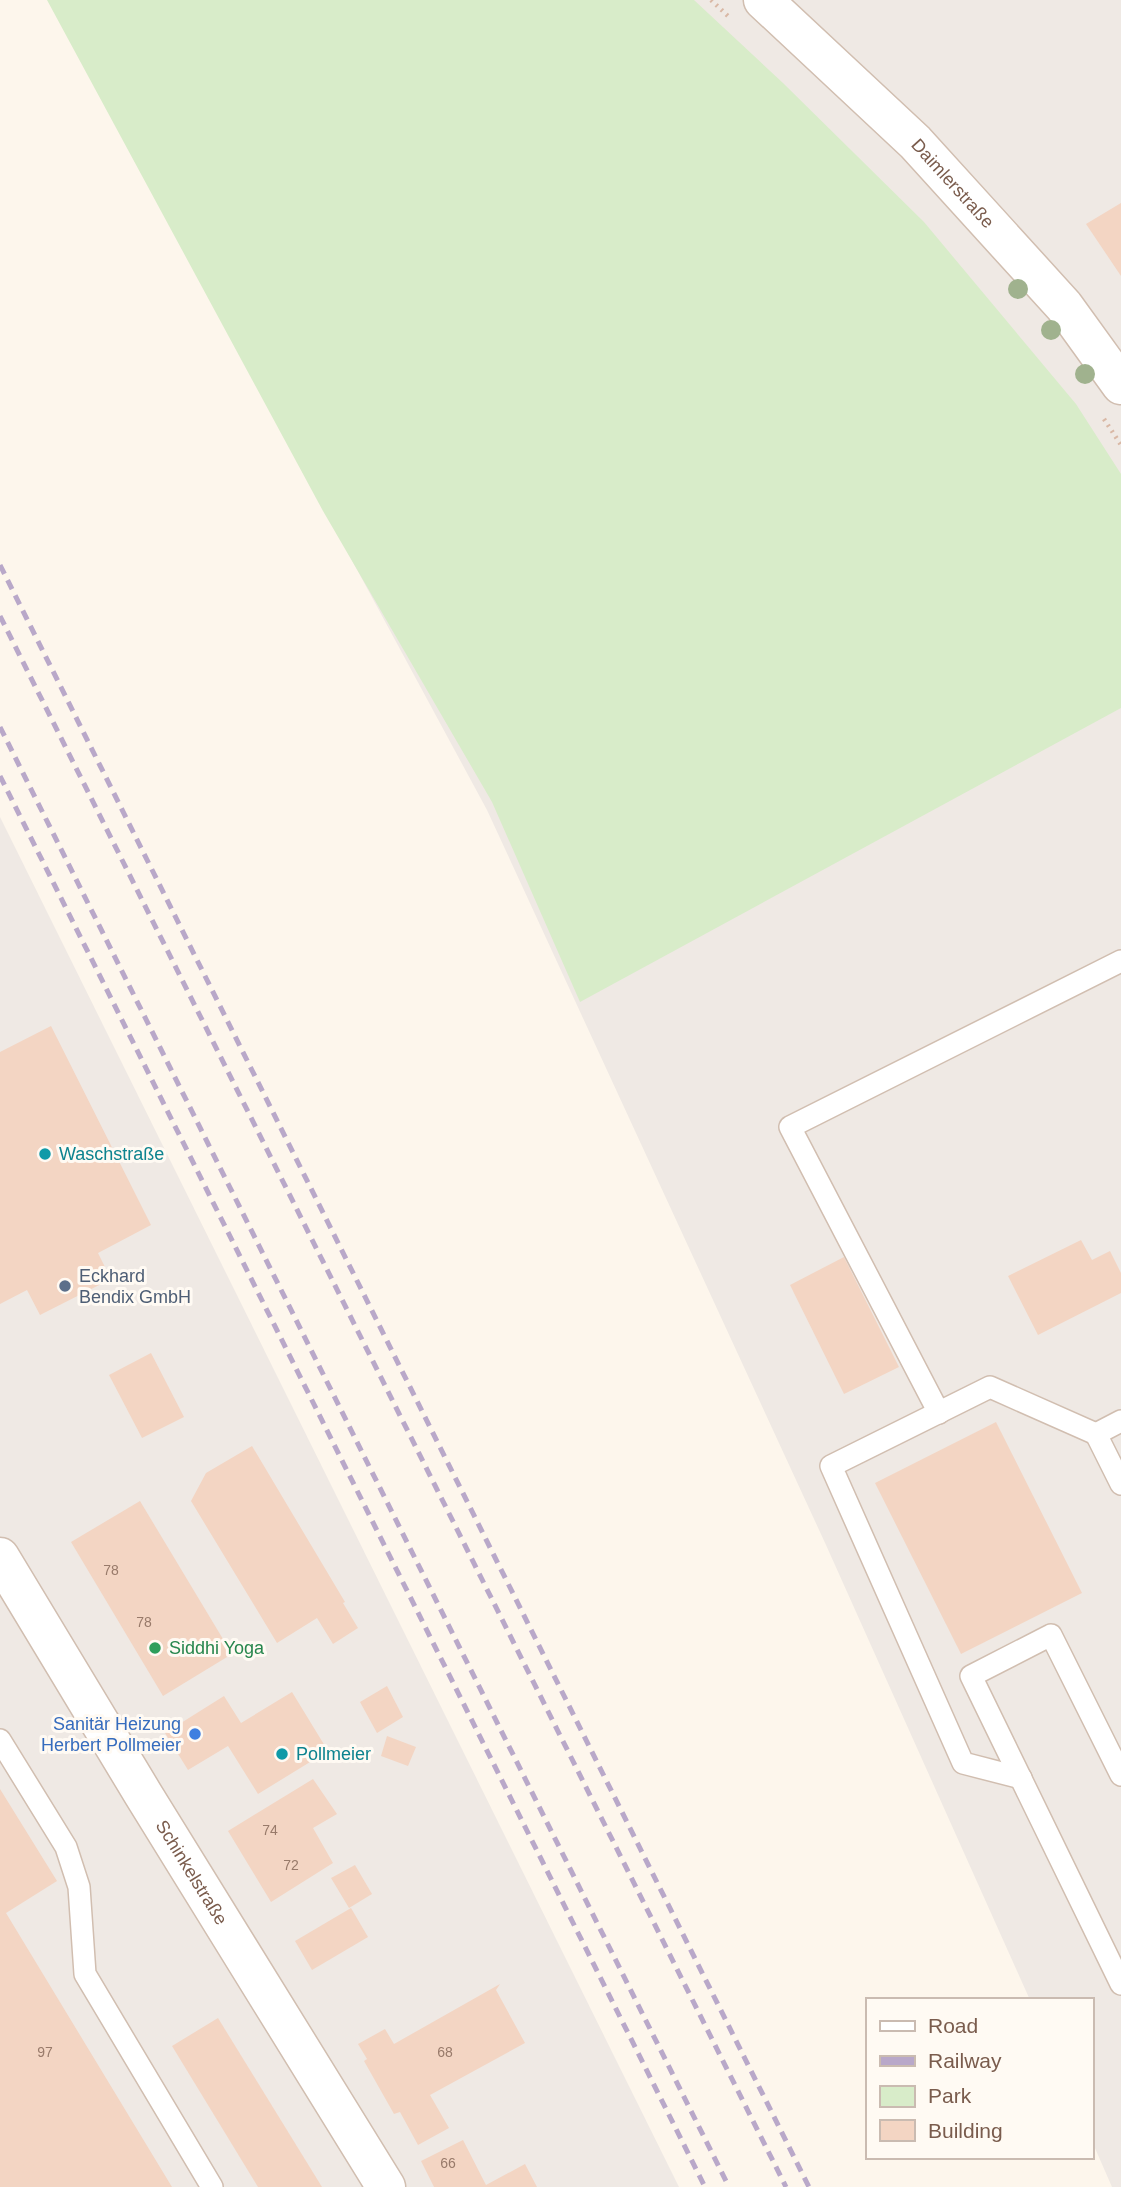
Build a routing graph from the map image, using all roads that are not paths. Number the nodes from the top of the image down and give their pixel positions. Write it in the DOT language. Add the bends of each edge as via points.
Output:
graph roads {
  1 [pos="748,11"];
  2 [pos="1109,398"];
  3 [pos="1121,961"];
  4 [pos="939,1413"];
  5 [pos="1121,1421"];
  6 [pos="1096,1434"];
  7 [pos="1121,1484"];
  8 [pos="0,1557"];
  9 [pos="0,1740"];
  10 [pos="1121,1775"];
  11 [pos="1021,1779"];
  12 [pos="1121,1984"];
  13 [pos="212,2187"];
  14 [pos="386,2187"];
  1 -- 2 [label="street, Daimlerstraße" via="915,142 1064,306"];
  3 -- 4 [label="lane" via="790,1127"];
  4 -- 6 [label="lane" via="990,1387"];
  4 -- 11 [label="lane" via="831,1466 963,1763"];
  5 -- 6 [label="lane"];
  6 -- 7 [label="lane"];
  8 -- 14 [label="street, Schinkelstraße"];
  9 -- 13 [label="lane" via="66,1847 79,1888 85,1973"];
  10 -- 11 [label="lane" via="1051,1636 971,1676"];
  11 -- 12 [label="lane"];
}
